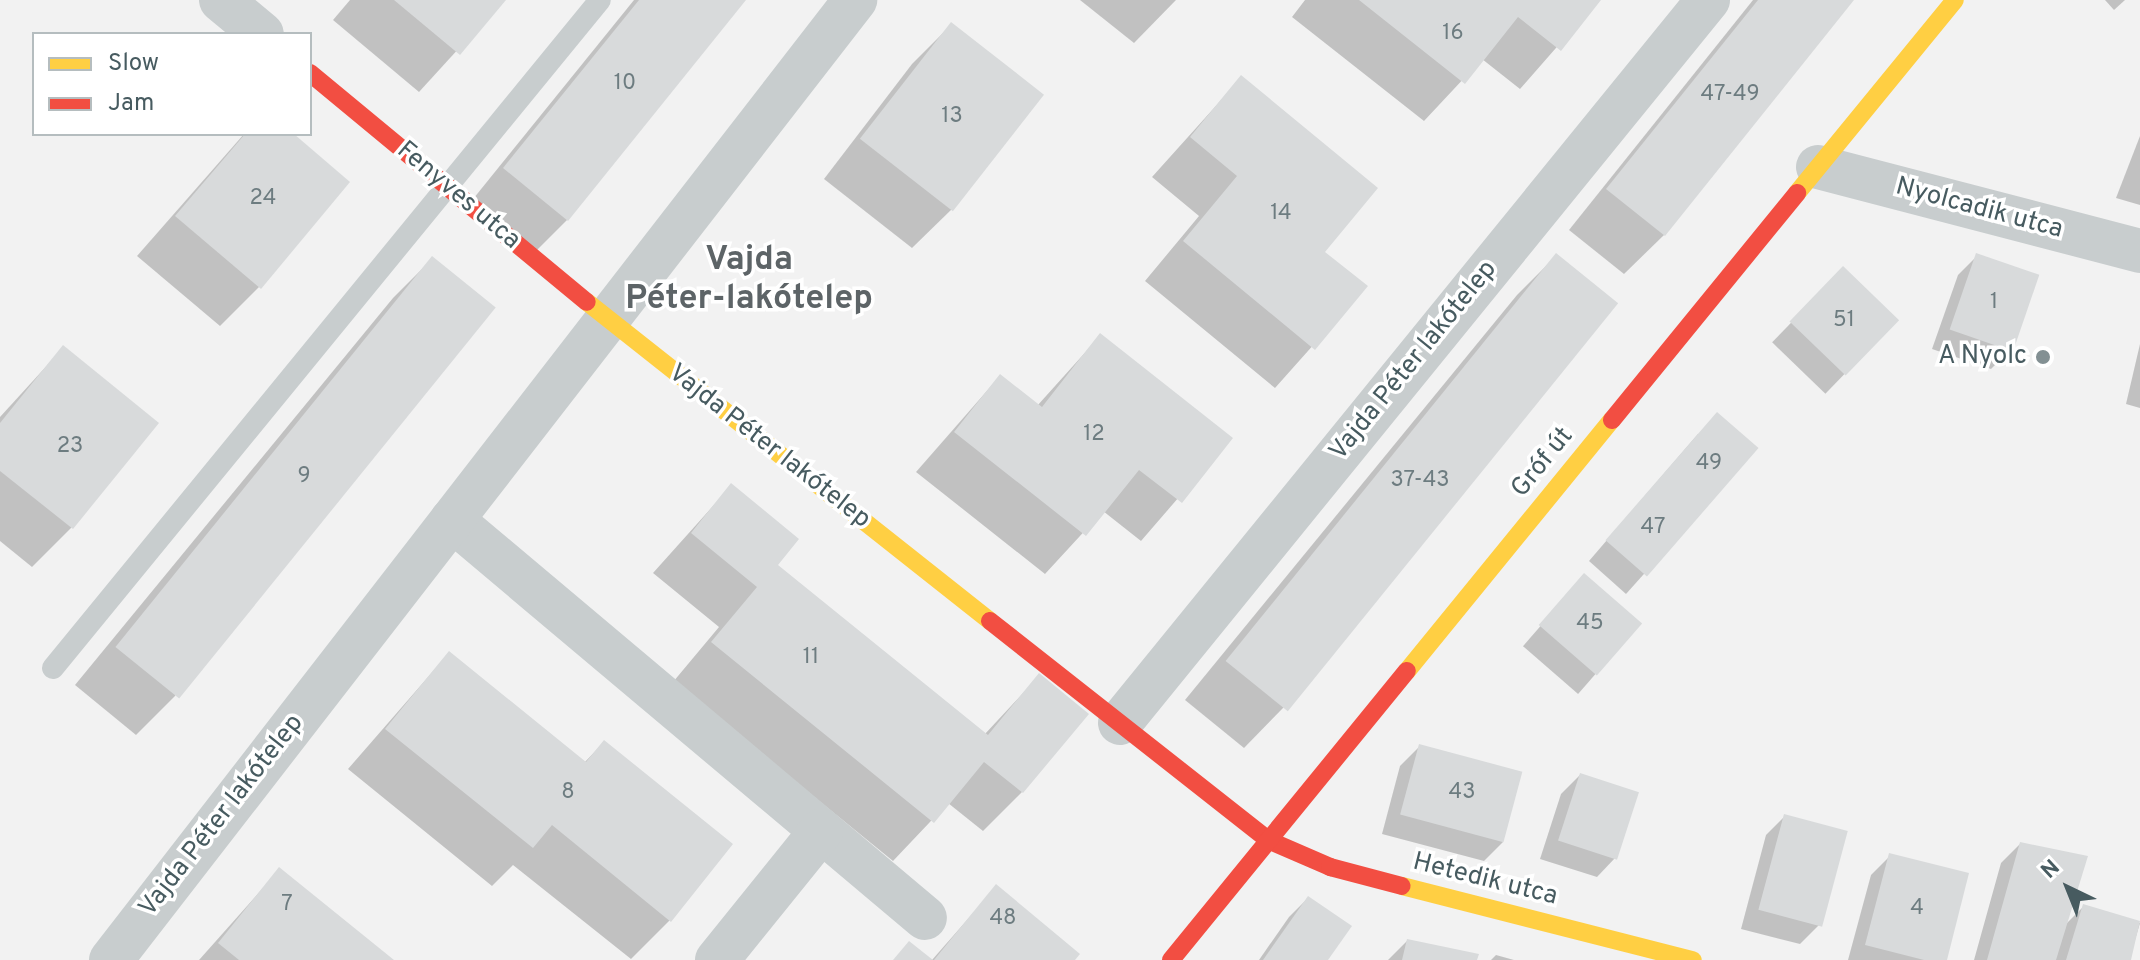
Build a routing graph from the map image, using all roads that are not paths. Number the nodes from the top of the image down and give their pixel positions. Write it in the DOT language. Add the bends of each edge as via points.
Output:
graph roads {
  1 [pos="221,0"];
  2 [pos="600,0"];
  3 [pos="855,0"];
  4 [pos="1708,0"];
  5 [pos="1955,0"];
  6 [pos="260,32"];
  7 [pos="312,75"];
  8 [pos="1818,167"];
  9 [pos="447,187"];
  10 [pos="2140,251"];
  11 [pos="607,319"];
  12 [pos="452,520"];
  13 [pos="53,668"];
  14 [pos="1120,723"];
  15 [pos="821,831"];
  16 [pos="1268,840"];
  17 [pos="925,918"];
  18 [pos="111,960"];
  19 [pos="717,960"];
  20 [pos="1171,960"];
  21 [pos="1693,960"];
  1 -- 6 [label="street"];
  2 -- 9 [label="lane"];
  3 -- 11 [label="street, Vajda Péter lakótelep"];
  4 -- 14 [label="street, Vajda Péter lakótelep"];
  5 -- 8 [label="street, Gróf út"];
  7 -- 9 [label="street, Fenyves utca"];
  8 -- 10 [label="street, Nyolcadik utca"];
  8 -- 16 [label="street, Gróf út"];
  9 -- 11 [label="street, Fenyves utca"];
  9 -- 13 [label="lane"];
  11 -- 12 [label="street, Vajda Péter lakótelep"];
  11 -- 14 [label="street, Vajda Péter lakótelep"];
  12 -- 15 [label="street"];
  12 -- 18 [label="street, Vajda Péter lakótelep"];
  14 -- 16 [label="street, Vajda Péter lakótelep"];
  15 -- 17 [label="street"];
  15 -- 19 [label="street"];
  16 -- 20 [label="street, Gróf út"];
  16 -- 21 [label="street, Hetedik utca" via="1330,867"];
}
